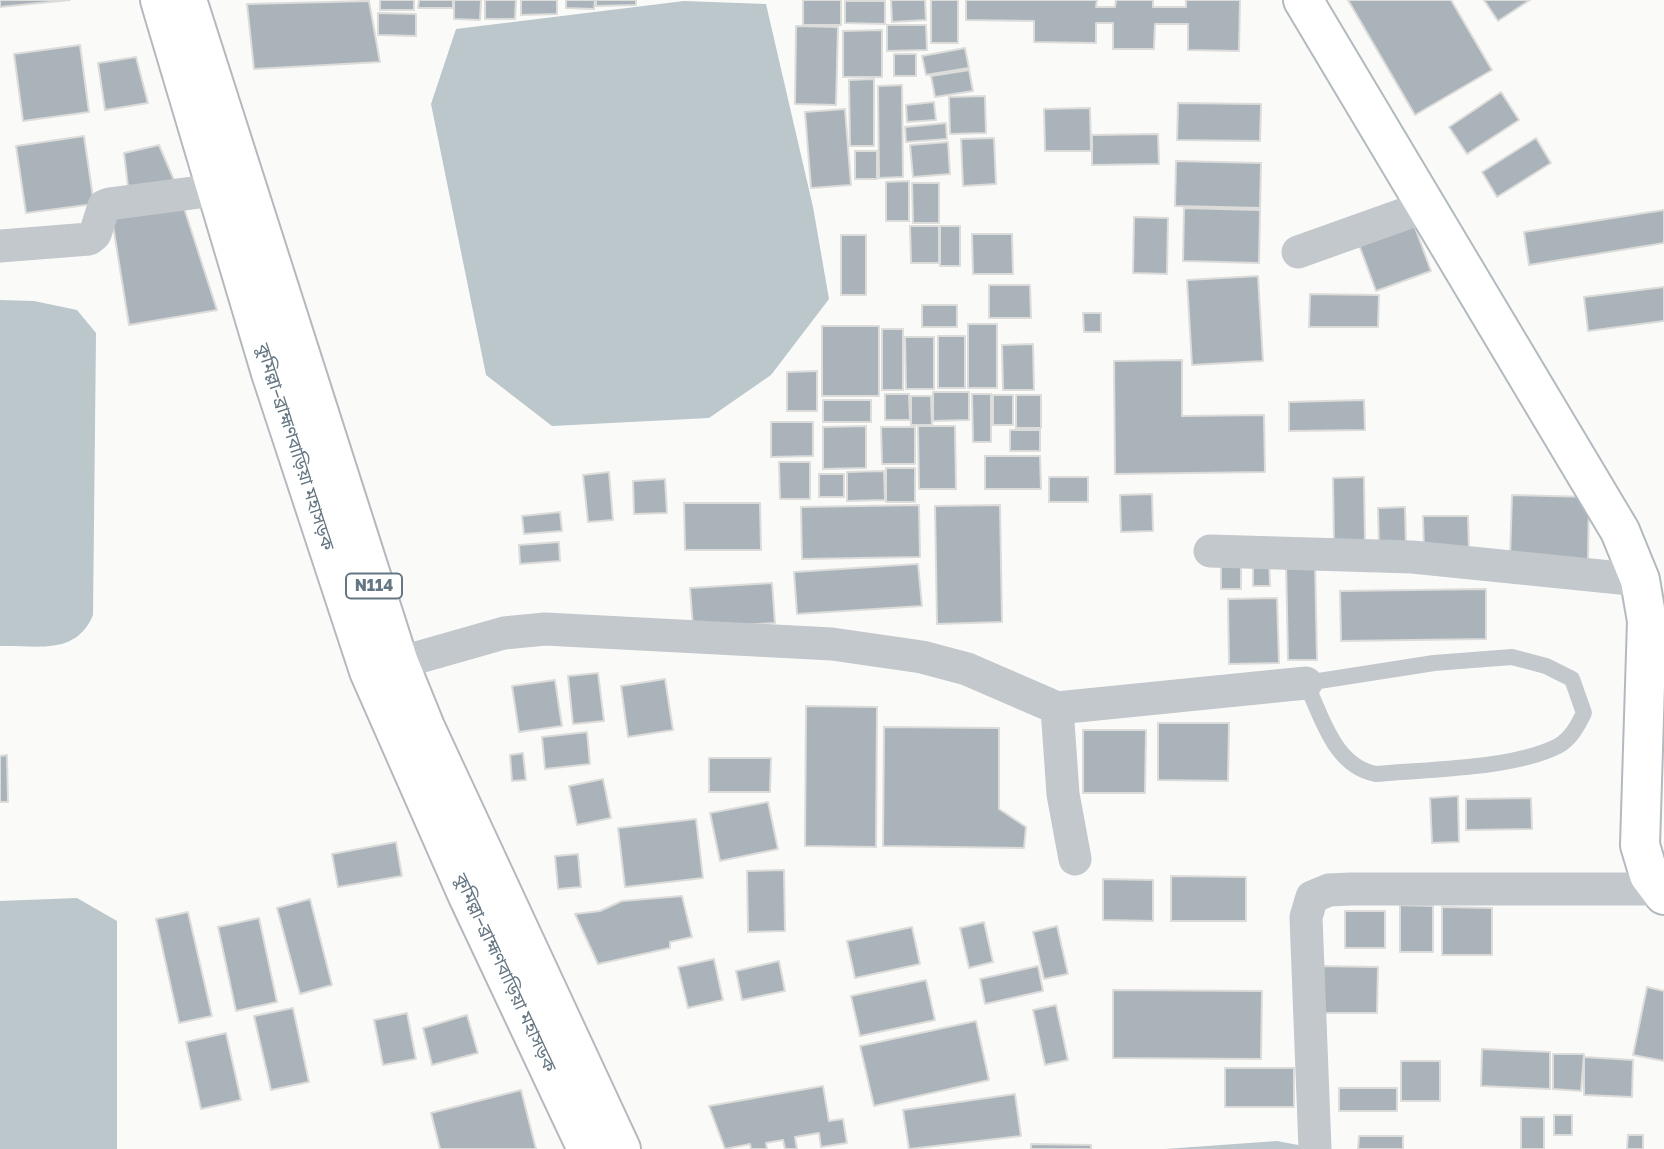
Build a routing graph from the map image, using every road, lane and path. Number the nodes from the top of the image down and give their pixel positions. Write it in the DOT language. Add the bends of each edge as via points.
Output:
graph roads {
  1 [pos="160,0"];
  2 [pos="187,0"];
  3 [pos="1303,0"];
  4 [pos="215,190"];
  5 [pos="1427,206"];
  6 [pos="0,246"];
  7 [pos="1298,252"];
  8 [pos="1210,551"];
  9 [pos="1640,580"];
  10 [pos="384,667"];
  11 [pos="1306,683"];
  12 [pos="1057,708"];
  13 [pos="1075,859"];
  14 [pos="1660,892"];
  15 [pos="587,1149"];
  16 [pos="621,1149"];
  17 [pos="1315,1149"];
  1 -- 4 [label="main road, কুমিল্লা–ব্রাহ্মণবাড়িয়া মহাসড়ক / N114"];
  2 -- 10 [label="main road, N114"];
  3 -- 5 [label="main road"];
  4 -- 6 [label="street" via="108,204 89,239"];
  4 -- 10 [label="main road, কুমিল্লা–ব্রাহ্মণবাড়িয়া মহাসড়ক / N114" via="315,514"];
  5 -- 7 [label="street"];
  5 -- 9 [label="main road" via="1620,531"];
  8 -- 9 [label="street" via="1412,557"];
  9 -- 14 [label="main road" via="1647,621 1640,845 1643,862"];
  10 -- 12 [label="street" via="504,633 545,629 832,644 922,657 967,669"];
  10 -- 15 [label="main road, কুমিল্লা–ব্রাহ্মণবাড়িয়া মহাসড়ক / N114" via="468,896"];
  10 -- 16 [label="main road, N114" via="425,727"];
  11 -- 11 [label="lane" via="1341,754 1358,771 1376,774 1531,755 1560,745 1584,713 1572,679 1512,657 1434,663"];
  11 -- 12 [label="street"];
  12 -- 13 [label="street" via="1063,794"];
  14 -- 17 [label="street" via="1351,889 1312,897 1306,917"];
}
